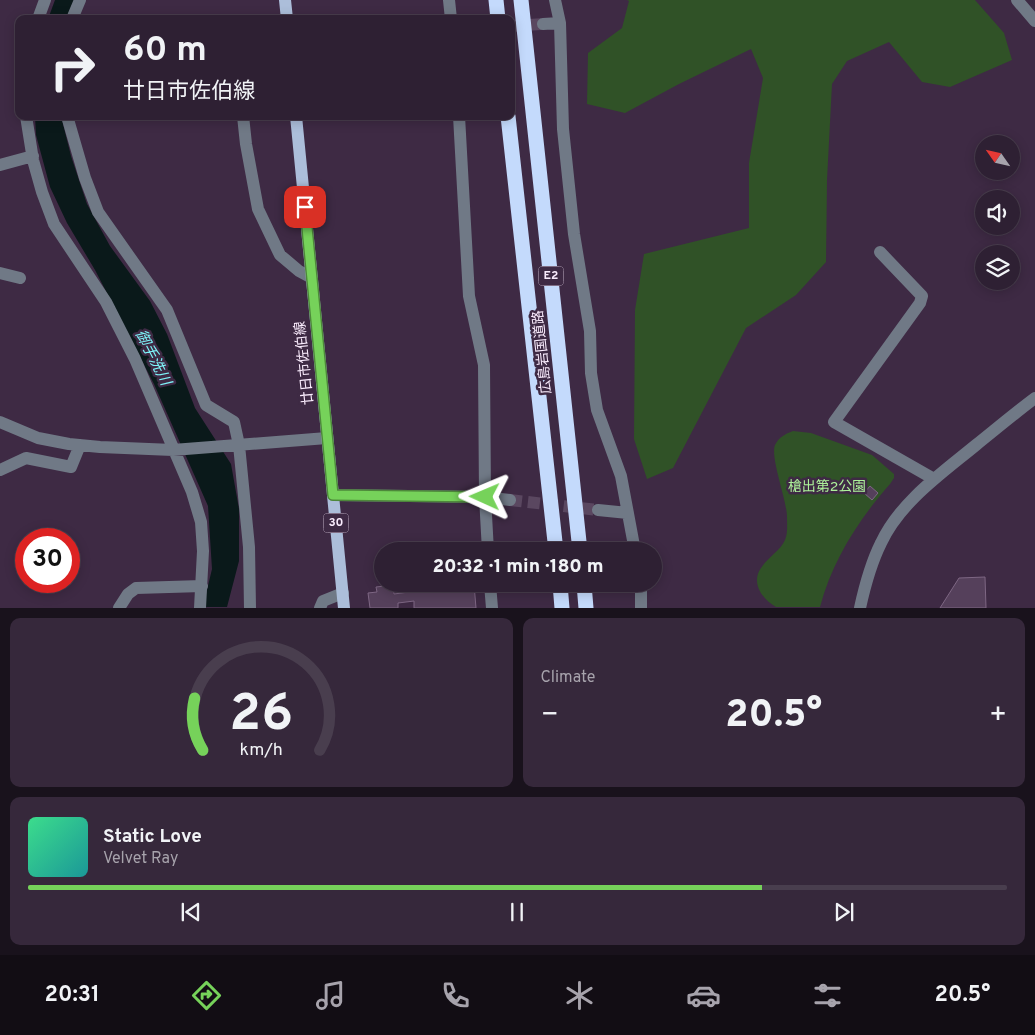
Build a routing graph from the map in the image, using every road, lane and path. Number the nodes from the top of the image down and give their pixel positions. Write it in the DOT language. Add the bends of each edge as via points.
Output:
graph roads {
  1 [pos="45,0"];
  2 [pos="80,0"];
  3 [pos="285,0"];
  4 [pos="448,0"];
  5 [pos="496,0"];
  6 [pos="521,0"];
  7 [pos="555,0"];
  8 [pos="1018,0"];
  9 [pos="39,15"];
  10 [pos="74,15"];
  11 [pos="287,15"];
  12 [pos="451,15"];
  13 [pos="498,15"];
  14 [pos="1035,21"];
  15 [pos="543,24"];
  16 [pos="560,24"];
  17 [pos="27,120"];
  18 [pos="68,120"];
  19 [pos="243,120"];
  20 [pos="296,120"];
  21 [pos="459,120"];
  22 [pos="508,120"];
  23 [pos="33,156"];
  24 [pos="0,164"];
  25 [pos="880,252"];
  26 [pos="0,273"];
  27 [pos="20,278"];
  28 [pos="312,278"];
  29 [pos="1035,398"];
  30 [pos="0,422"];
  31 [pos="327,438"];
  32 [pos="80,445"];
  33 [pos="234,445"];
  34 [pos="179,449"];
  35 [pos="0,470"];
  36 [pos="934,479"];
  37 [pos="333,495"];
  38 [pos="485,497"];
  39 [pos="510,500"];
  40 [pos="598,510"];
  41 [pos="628,513"];
  42 [pos="488,542"];
  43 [pos="555,542"];
  44 [pos="579,542"];
  45 [pos="633,542"];
  46 [pos="202,586"];
  47 [pos="491,592"];
  48 [pos="561,592"];
  49 [pos="585,592"];
  50 [pos="641,592"];
  51 [pos="343,593"];
  52 [pos="119,608"];
  53 [pos="200,608"];
  54 [pos="250,608"];
  55 [pos="320,608"];
  56 [pos="344,608"];
  57 [pos="492,608"];
  58 [pos="562,608"];
  59 [pos="586,608"];
  60 [pos="641,608"];
  61 [pos="860,608"];
  1 -- 9 [label="street"];
  2 -- 10 [label="street"];
  3 -- 11 [label="main road"];
  4 -- 12 [label="street"];
  5 -- 13 [label="highway"];
  6 -- 44 [label="highway, 広島岩国道路 / E2"];
  7 -- 16 [label="street"];
  8 -- 14 [label="street"];
  15 -- 16 [label="street"];
  16 -- 41 [label="street" via="563,129 574,234 590,331 591,373 597,410 621,476"];
  17 -- 23 [label="street"];
  18 -- 33 [label="street" via="98,212 167,310 206,405 234,422"];
  19 -- 28 [label="street" via="258,209 280,255"];
  20 -- 28 [label="main road, 廿日市佐伯線 / 30"];
  21 -- 38 [label="street" via="469,296 484,365"];
  22 -- 43 [label="highway, 広島岩国道路 / E2"];
  23 -- 24 [label="street"];
  23 -- 34 [label="street" via="54,224 106,302"];
  25 -- 36 [label="street" via="922,296 834,422"];
  26 -- 27 [label="street"];
  28 -- 31 [label="main road, 廿日市佐伯線 / 30"];
  29 -- 36 [label="street"];
  30 -- 32 [label="street" via="38,438"];
  31 -- 33 [label="street"];
  31 -- 37 [label="main road, 廿日市佐伯線 / 30"];
  32 -- 34 [label="street"];
  32 -- 35 [label="street" via="71,467 26,458"];
  33 -- 34 [label="street"];
  33 -- 54 [label="street" via="249,547"];
  34 -- 46 [label="street" via="201,522"];
  36 -- 61 [label="street" via="894,521 881,541 868,574"];
  37 -- 38 [label="street"];
  37 -- 51 [label="main road, 廿日市佐伯線 / 30"];
  38 -- 39 [label="street"];
  38 -- 42 [label="street"];
  40 -- 41 [label="street"];
  41 -- 45 [label="street"];
  46 -- 52 [label="street" via="136,588"];
  46 -- 53 [label="street"];
  47 -- 57 [label="street"];
  48 -- 58 [label="highway"];
  49 -- 59 [label="highway"];
  50 -- 60 [label="street"];
  51 -- 55 [label="street" via="323,601"];
  51 -- 56 [label="main road, 廿日市佐伯線 / 30"];
}
